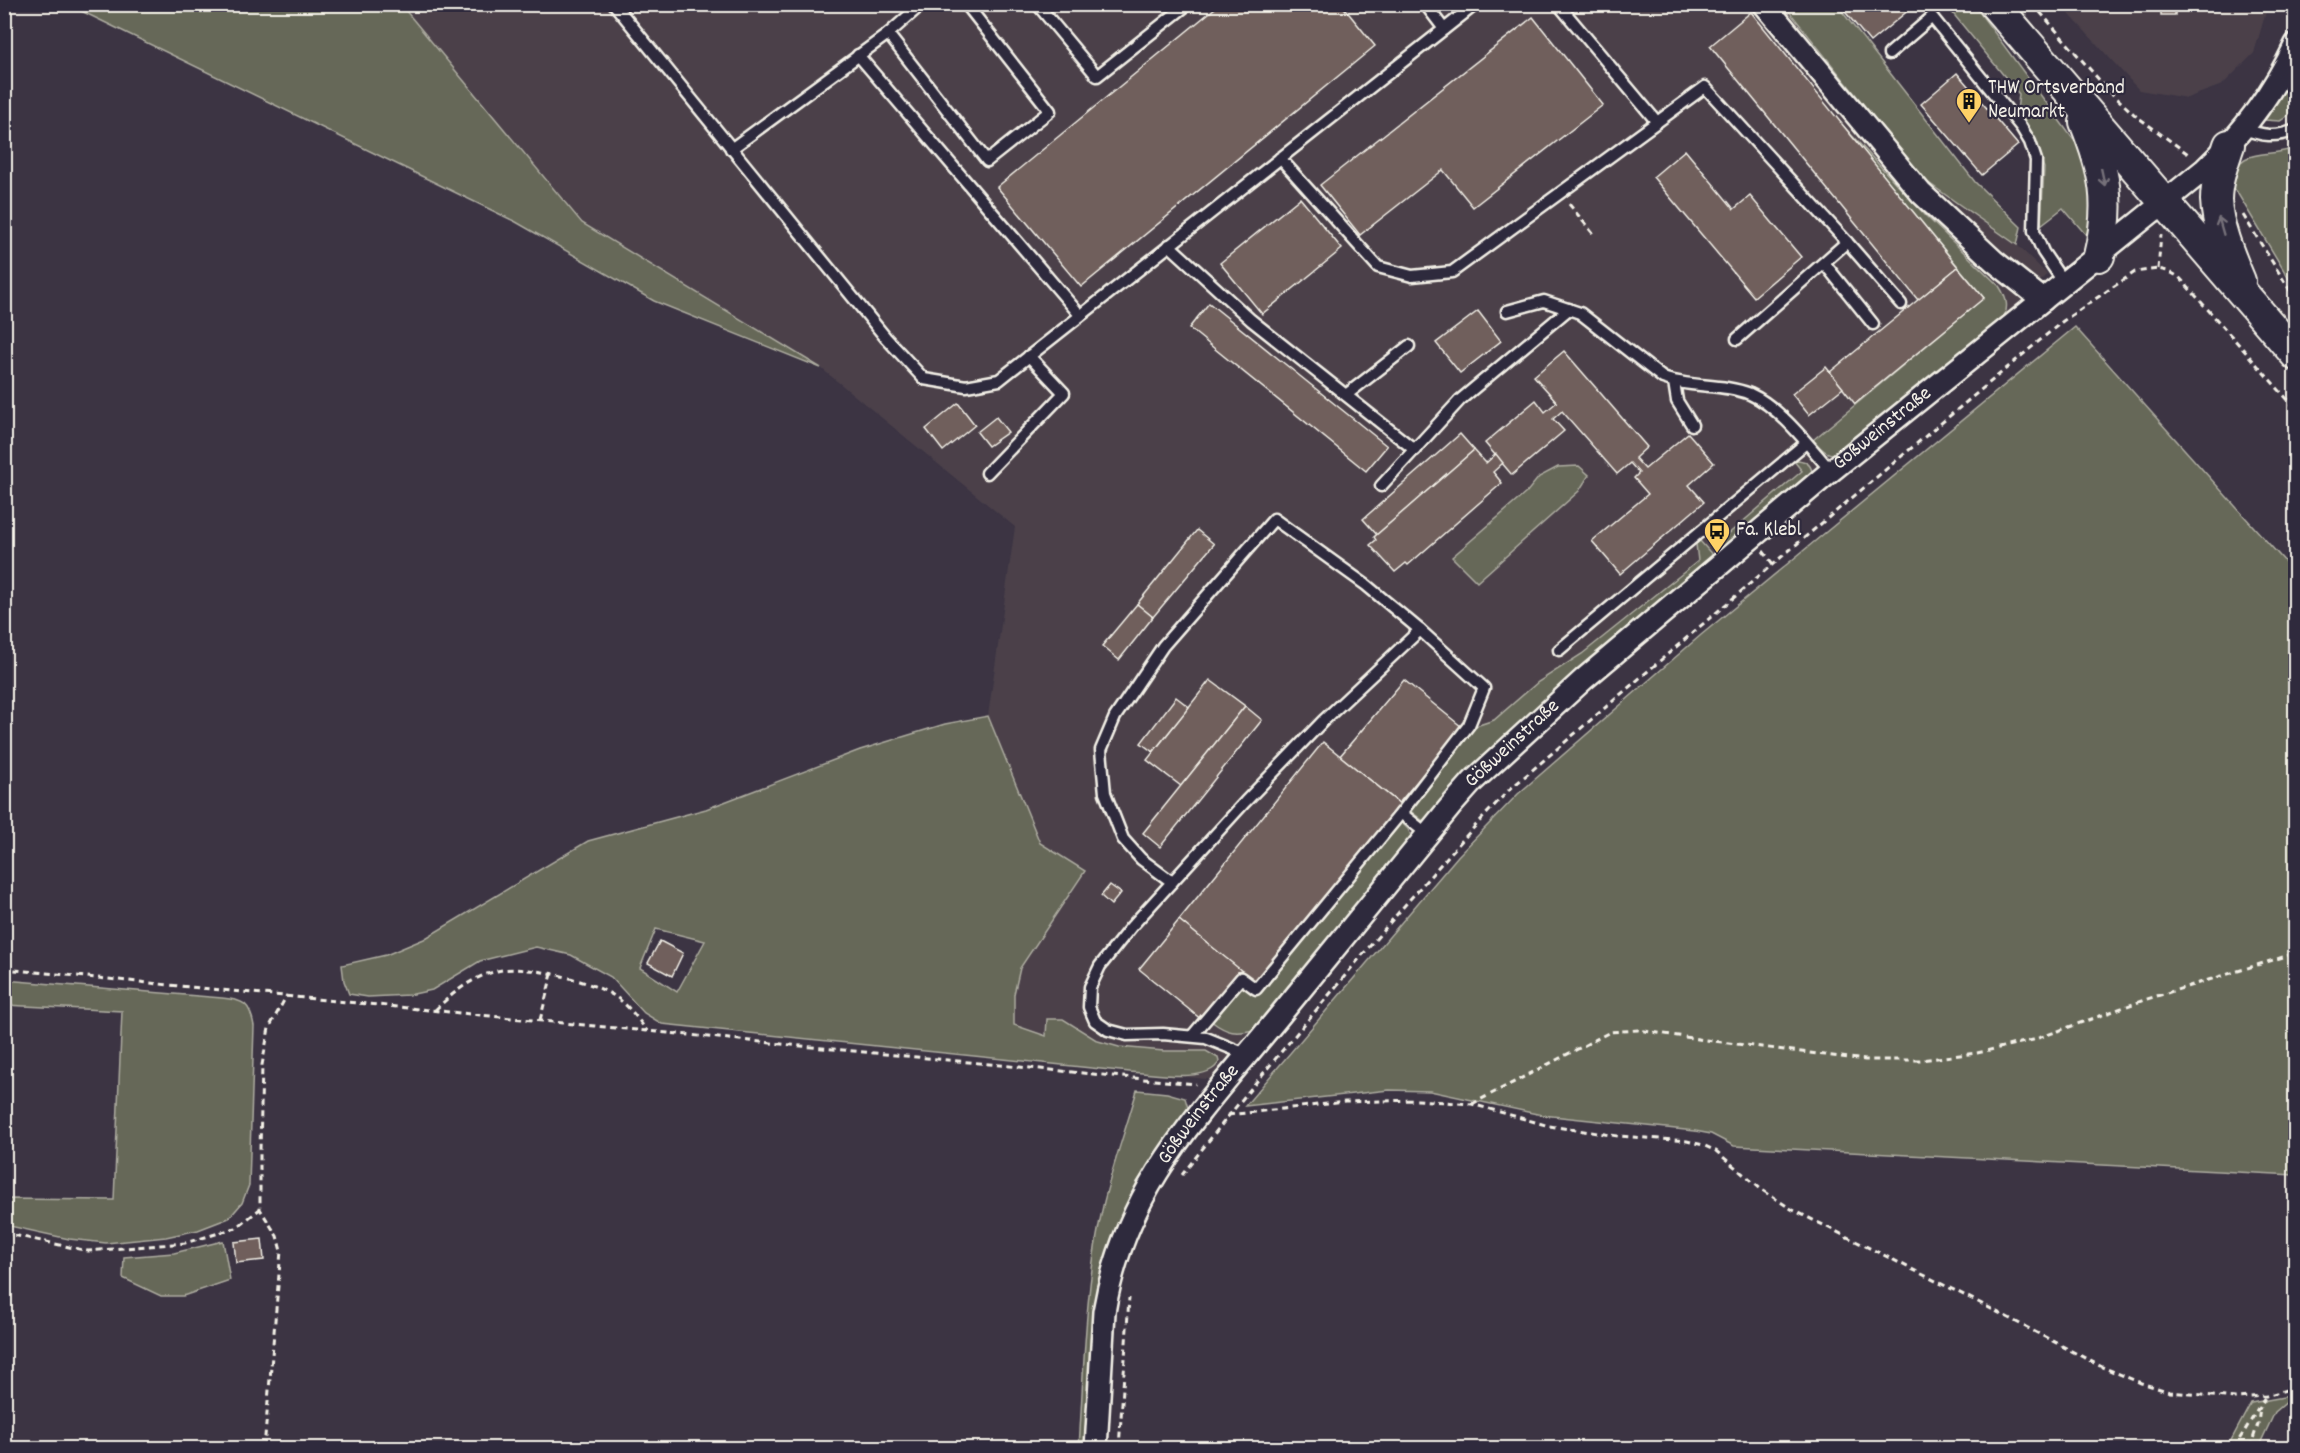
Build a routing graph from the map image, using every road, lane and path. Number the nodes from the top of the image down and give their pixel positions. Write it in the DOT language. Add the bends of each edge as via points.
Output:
graph roads {
  1 [pos="614,4"];
  2 [pos="922,4"];
  3 [pos="966,4"];
  4 [pos="1037,4"];
  5 [pos="1188,4"];
  6 [pos="1425,4"];
  7 [pos="1476,4"];
  8 [pos="1558,4"];
  9 [pos="1764,4"];
  10 [pos="1994,4"];
  11 [pos="2033,4"];
  12 [pos="1444,29"];
  13 [pos="888,33"];
  14 [pos="2295,44"];
  15 [pos="1889,54"];
  16 [pos="858,55"];
  17 [pos="2291,68"];
  18 [pos="2077,102"];
  19 [pos="1657,122"];
  20 [pos="2295,130"];
  21 [pos="2235,136"];
  22 [pos="731,149"];
  23 [pos="1280,158"];
  24 [pos="2205,169"];
  25 [pos="1560,193"];
  26 [pos="2164,204"];
  27 [pos="2241,211"];
  28 [pos="1595,236"];
  29 [pos="1847,242"];
  30 [pos="1169,245"];
  31 [pos="2099,256"];
  32 [pos="1824,263"];
  33 [pos="2064,283"];
  34 [pos="2043,300"];
  35 [pos="2295,300"];
  36 [pos="2248,301"];
  37 [pos="1901,304"];
  38 [pos="1569,309"];
  39 [pos="1507,311"];
  40 [pos="1080,315"];
  41 [pos="1873,324"];
  42 [pos="1737,339"];
  43 [pos="1409,346"];
  44 [pos="2295,355"];
  45 [pos="1029,356"];
  46 [pos="1674,382"];
  47 [pos="1346,395"];
  48 [pos="2295,409"];
  49 [pos="1692,425"];
  50 [pos="1806,442"];
  51 [pos="1415,450"];
  52 [pos="1831,471"];
  53 [pos="987,473"];
  54 [pos="1381,486"];
  55 [pos="1760,549"];
  56 [pos="1773,564"];
  57 [pos="1419,630"];
  58 [pos="1559,650"];
  59 [pos="1401,813"];
  60 [pos="1427,834"];
  61 [pos="1172,882"];
  62 [pos="2295,953"];
  63 [pos="4,969"];
  64 [pos="552,974"];
  65 [pos="287,995"];
  66 [pos="435,1010"];
  67 [pos="540,1020"];
  68 [pos="647,1030"];
  69 [pos="1192,1036"];
  70 [pos="1248,1055"];
  71 [pos="1222,1087"];
  72 [pos="1472,1104"];
  73 [pos="1229,1115"];
  74 [pos="1178,1179"];
  75 [pos="260,1209"];
  76 [pos="4,1233"];
  77 [pos="1129,1297"];
  78 [pos="2295,1387"];
  79 [pos="2266,1396"];
  80 [pos="2261,1405"];
  81 [pos="264,1449"];
  82 [pos="1096,1449"];
  83 [pos="1119,1449"];
  84 [pos="2235,1449"];
  85 [pos="2250,1449"];
  1 -- 22 [label="lane"];
  2 -- 13 [label="lane"];
  3 -- 13 [label="lane" via="1050,111 987,161"];
  4 -- 5 [label="lane" via="1097,76"];
  6 -- 12 [label="lane"];
  7 -- 12 [label="lane"];
  8 -- 19 [label="lane"];
  9 -- 34 [label="street" via="1921,193"];
  10 -- 18 [label="main road"];
  11 -- 24 [label="path" via="2108,90"];
  12 -- 23 [label="lane"];
  13 -- 16 [label="lane"];
  14 -- 17 [label="street, Gößweinstraße"];
  15 -- 33 [label="lane" via="1932,17 2021,127 2036,160 2034,231"];
  16 -- 22 [label="lane"];
  16 -- 40 [label="lane"];
  17 -- 21 [label="street, Gößweinstraße"];
  18 -- 26 [label="main road"];
  18 -- 31 [label="main road, one-way" via="2098,156 2107,197 2106,230"];
  19 -- 25 [label="lane"];
  19 -- 29 [label="lane" via="1705,87"];
  20 -- 21 [label="lane" via="2269,137"];
  21 -- 24 [label="street, Gößweinstraße"];
  36 -- 21 [label="main road, one-way" via="2218,214 2217,191"];
  22 -- 45 [label="lane" via="924,379 966,387 999,380"];
  23 -- 25 [label="lane" via="1378,267 1412,276 1452,272"];
  23 -- 30 [label="lane"];
  24 -- 26 [label="street, Gößweinstraße"];
  25 -- 28 [label="path"];
  26 -- 31 [label="street, Gößweinstraße"];
  26 -- 36 [label="main road"];
  27 -- 35 [label="path"];
  29 -- 32 [label="lane"];
  29 -- 37 [label="lane"];
  30 -- 40 [label="lane"];
  30 -- 47 [label="lane" via="1251,320"];
  31 -- 33 [label="street, Gößweinstraße"];
  32 -- 41 [label="lane"];
  32 -- 42 [label="lane"];
  33 -- 34 [label="street, Gößweinstraße"];
  34 -- 52 [label="street, Gößweinstraße"];
  36 -- 44 [label="main road"];
  38 -- 39 [label="lane" via="1544,301"];
  38 -- 46 [label="lane"];
  38 -- 51 [label="lane" via="1460,400"];
  40 -- 45 [label="lane"];
  43 -- 47 [label="lane"];
  45 -- 53 [label="lane" via="1064,393"];
  46 -- 49 [label="lane" via="1677,400"];
  46 -- 50 [label="lane" via="1749,394"];
  47 -- 51 [label="lane"];
  48 -- 56 [label="path" via="2179,277 2158,269 2134,272 2063,321"];
  50 -- 52 [label="lane"];
  50 -- 58 [label="lane"];
  51 -- 54 [label="lane"];
  52 -- 60 [label="street, Gößweinstraße" via="1584,679 1473,781"];
  55 -- 56 [label="path"];
  56 -- 73 [label="path" via="1509,790 1406,902"];
  57 -- 59 [label="lane" via="1484,688 1469,725"];
  57 -- 61 [label="lane" via="1315,729"];
  57 -- 61 [label="lane" via="1366,585 1274,519 1163,646 1114,717 1101,750 1105,793 1123,839 1141,860"];
  59 -- 60 [label="lane"];
  59 -- 69 [label="lane" via="1256,989 1242,978"];
  60 -- 70 [label="street, Gößweinstraße"];
  61 -- 69 [label="lane" via="1100,966 1090,987 1089,1007 1095,1021 1108,1030 1127,1035"];
  62 -- 72 [label="path" via="2033,1040 1977,1053 1920,1060 1865,1060 1638,1030 1610,1032"];
  63 -- 65 [label="path"];
  64 -- 66 [label="path" via="524,969 496,971 462,986"];
  64 -- 67 [label="path"];
  64 -- 68 [label="path" via="596,986 617,998"];
  65 -- 66 [label="path"];
  65 -- 75 [label="path" via="269,1028 262,1065"];
  66 -- 67 [label="path"];
  67 -- 68 [label="path"];
  68 -- 71 [label="path"];
  69 -- 70 [label="lane"];
  70 -- 71 [label="street, Gößweinstraße"];
  71 -- 82 [label="street, Gößweinstraße" via="1167,1155 1135,1210 1121,1245 1104,1312"];
  72 -- 73 [label="path" via="1378,1100"];
  72 -- 79 [label="path" via="1549,1126 1703,1145 1792,1210 2102,1367 2170,1392 2235,1398"];
  73 -- 74 [label="path"];
  75 -- 76 [label="path" via="236,1228 185,1243 88,1251"];
  75 -- 81 [label="path" via="277,1236 281,1251"];
  77 -- 83 [label="path"];
  78 -- 79 [label="path"];
  79 -- 80 [label="path"];
  80 -- 84 [label="path"];
  80 -- 85 [label="path"];
}
